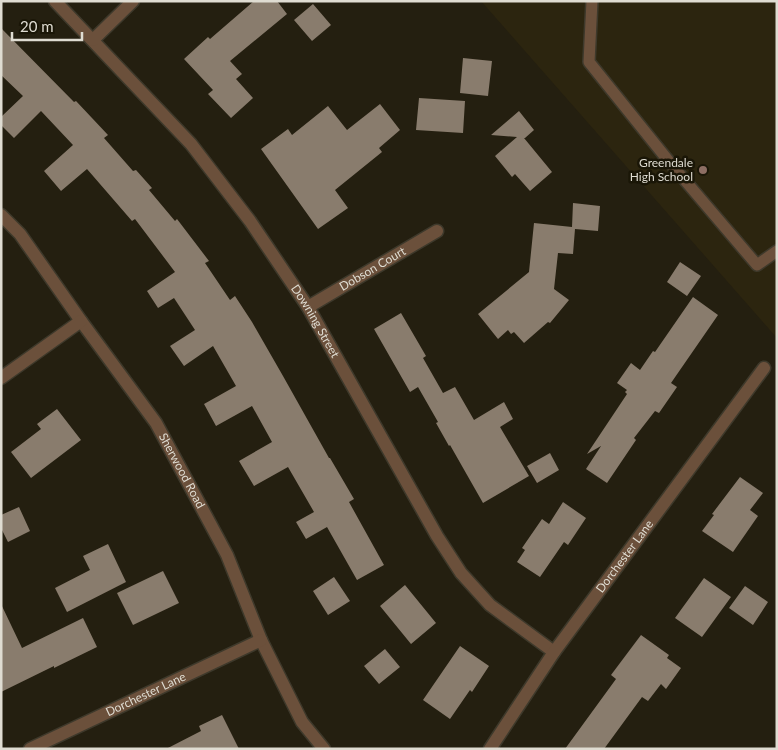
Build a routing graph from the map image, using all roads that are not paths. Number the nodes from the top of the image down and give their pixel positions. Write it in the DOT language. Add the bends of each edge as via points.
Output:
graph roads {
  1 [pos="55,1"];
  2 [pos="133,1"];
  3 [pos="592,1"];
  4 [pos="93,40"];
  5 [pos="1,215"];
  6 [pos="437,231"];
  7 [pos="777,251"];
  8 [pos="308,307"];
  9 [pos="81,321"];
  10 [pos="764,368"];
  11 [pos="1,378"];
  12 [pos="261,640"];
  13 [pos="554,652"];
  14 [pos="30,749"];
  15 [pos="324,749"];
  16 [pos="490,749"];
  1 -- 4 [label="street, Downing Street"];
  2 -- 4 [label="street"];
  3 -- 7 [label="lane" via="589,62 757,265"];
  4 -- 8 [label="street, Downing Street" via="192,144 250,221"];
  5 -- 9 [label="street, Sherwood Road" via="20,234"];
  6 -- 8 [label="street, Dobson Court"];
  8 -- 13 [label="street, Downing Street" via="461,573 490,605"];
  9 -- 11 [label="street"];
  9 -- 12 [label="street, Sherwood Road" via="156,424 227,555"];
  10 -- 13 [label="street, Dorchester Lane"];
  12 -- 14 [label="street, Dorchester Lane"];
  12 -- 15 [label="street, Sherwood Road" via="302,722"];
  13 -- 16 [label="street, Dorchester Lane"];
}
